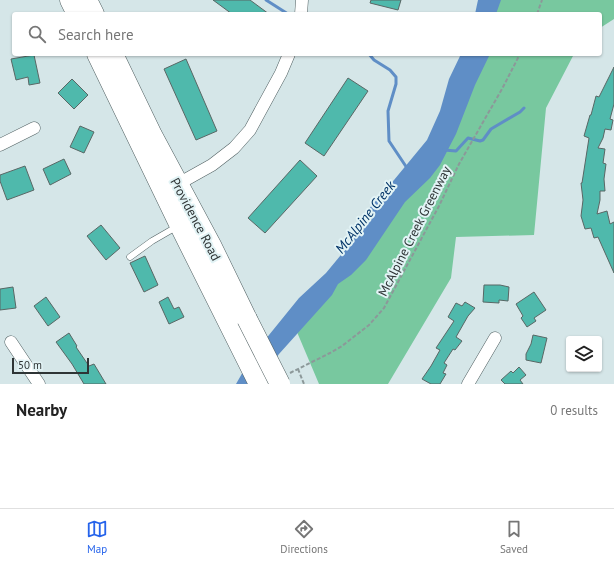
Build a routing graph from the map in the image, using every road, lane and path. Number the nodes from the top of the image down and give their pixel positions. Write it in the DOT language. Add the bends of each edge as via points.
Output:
graph roads {
  1 [pos="70,0"];
  2 [pos="87,0"];
  3 [pos="302,0"];
  4 [pos="542,0"];
  5 [pos="76,12"];
  6 [pos="93,12"];
  7 [pos="301,12"];
  8 [pos="538,12"];
  9 [pos="98,56"];
  10 [pos="114,56"];
  11 [pos="289,56"];
  12 [pos="519,56"];
  13 [pos="34,128"];
  14 [pos="0,145"];
  15 [pos="178,184"];
  16 [pos="179,225"];
  17 [pos="130,257"];
  18 [pos="241,327"];
  19 [pos="495,338"];
  20 [pos="11,342"];
  21 [pos="39,384"];
  22 [pos="259,384"];
  23 [pos="280,384"];
  24 [pos="304,384"];
  25 [pos="468,384"];
  1 -- 5 [label="main road"];
  2 -- 6 [label="main road"];
  3 -- 7 [label="street"];
  4 -- 8 [label="path"];
  9 -- 16 [label="main road, Providence Road"];
  10 -- 15 [label="main road, Providence Road"];
  11 -- 15 [label="street" via="250,130 234,148 212,165"];
  12 -- 24 [label="path, McAlpine Creek Greenway" via="384,308 370,325 342,346 298,369"];
  13 -- 14 [label="street"];
  15 -- 18 [label="main road, Providence Road" via="212,247"];
  16 -- 17 [label="lane"];
  16 -- 18 [label="main road, Providence Road"];
  18 -- 22 [label="main road, Providence Road"];
  18 -- 23 [label="main road, Providence Road, bridge"];
  19 -- 25 [label="street"];
  20 -- 21 [label="street"];
}
